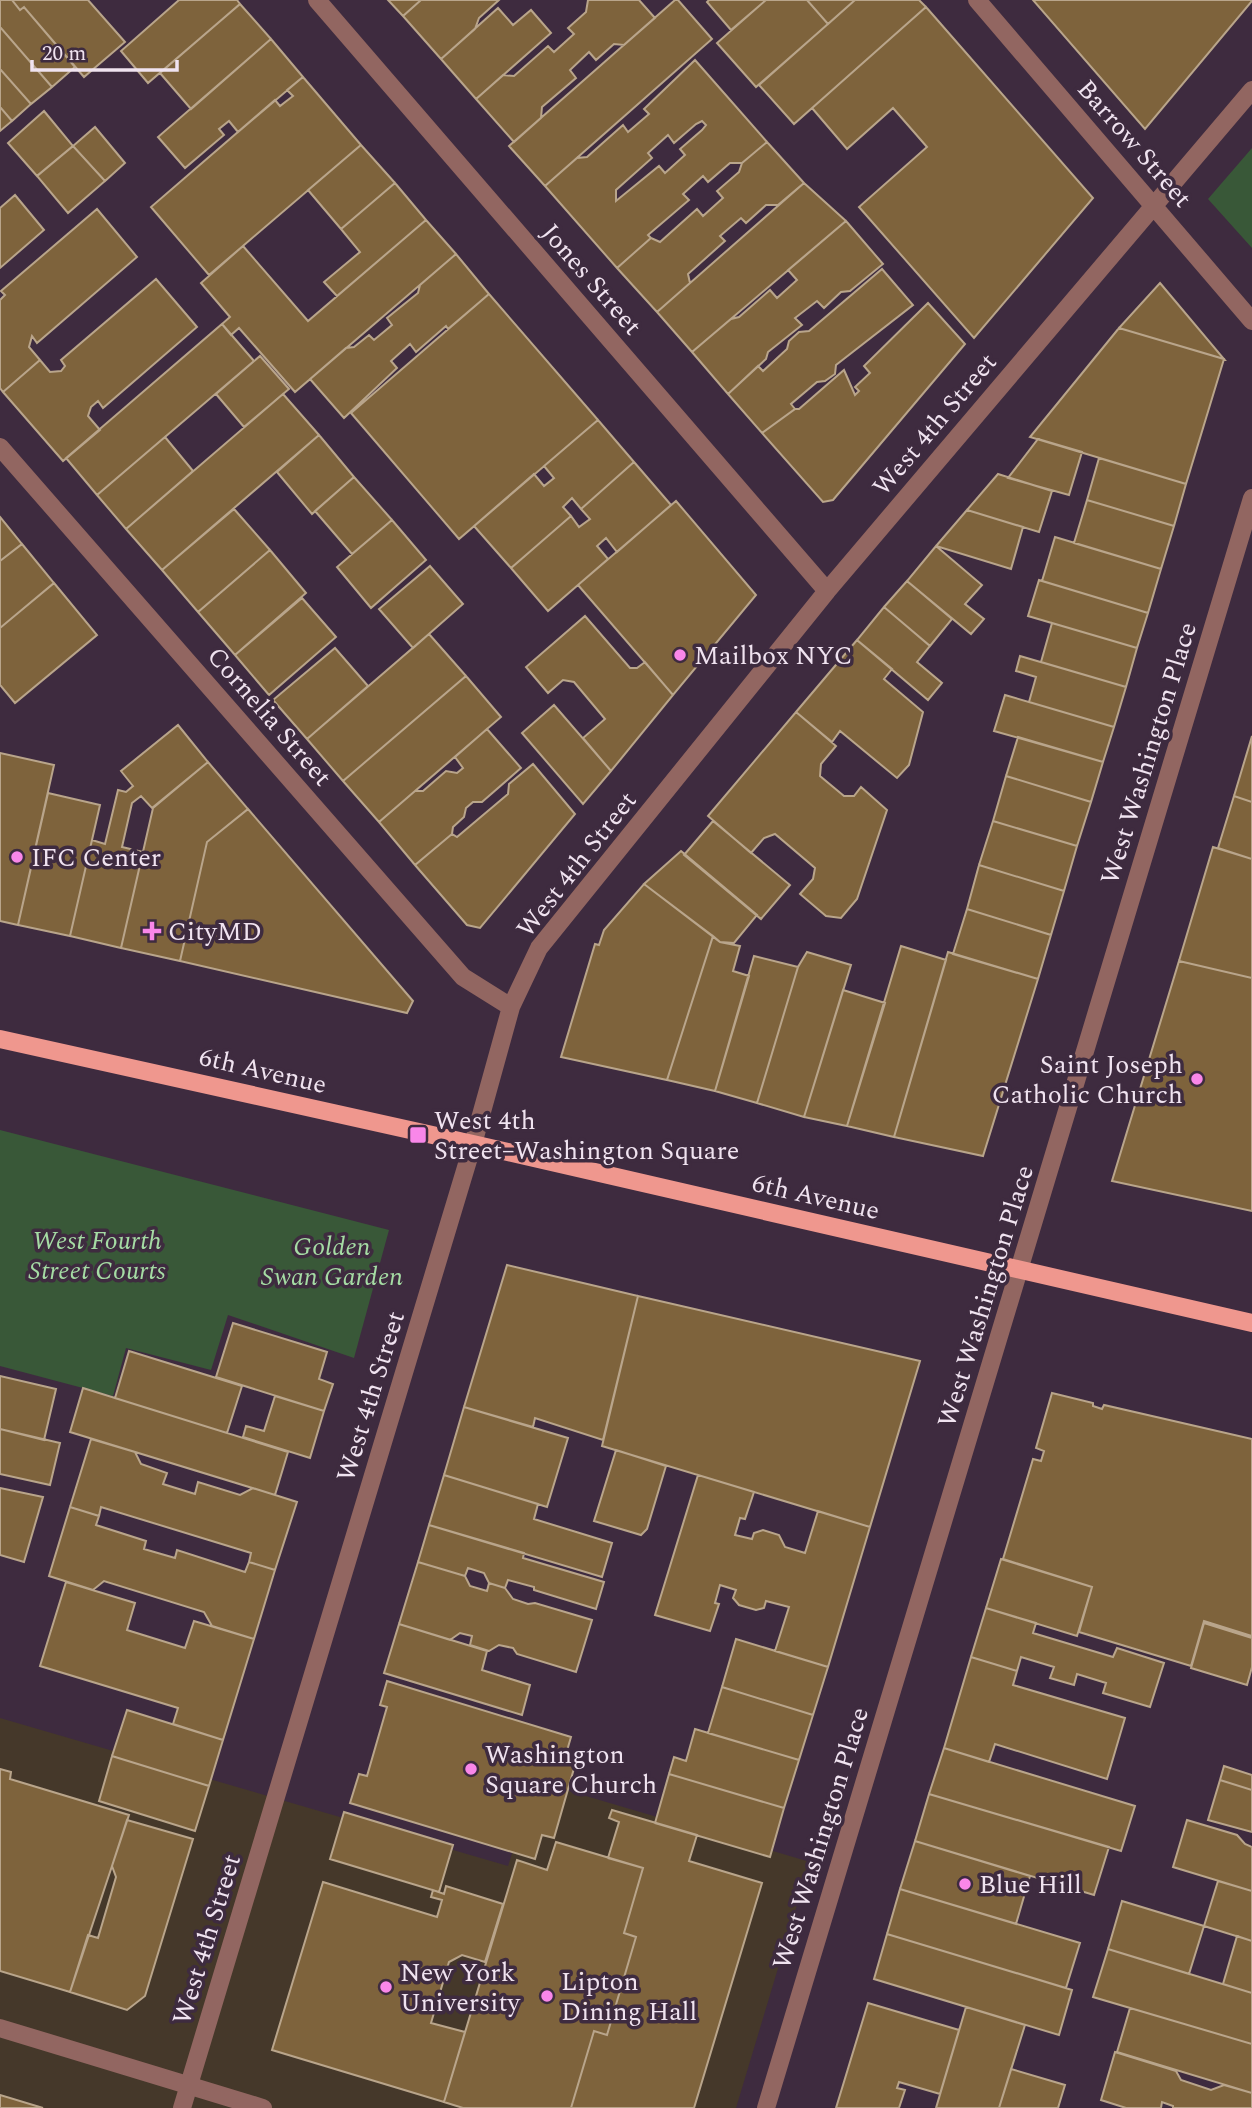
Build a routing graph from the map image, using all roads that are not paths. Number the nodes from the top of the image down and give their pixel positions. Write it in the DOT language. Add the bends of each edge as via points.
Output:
graph roads {
  1 [pos="317,0"];
  2 [pos="977,0"];
  3 [pos="1252,90"];
  4 [pos="1154,204"];
  5 [pos="1252,321"];
  6 [pos="0,447"];
  7 [pos="1252,498"];
  8 [pos="827,591"];
  9 [pos="511,1007"];
  10 [pos="0,1039"];
  11 [pos="474,1144"];
  12 [pos="1019,1270"];
  13 [pos="1252,1323"];
  14 [pos="0,2028"];
  15 [pos="188,2085"];
  16 [pos="182,2108"];
  17 [pos="264,2108"];
  18 [pos="766,2108"];
  1 -- 8 [label="street, Jones Street"];
  2 -- 4 [label="street, Barrow Street"];
  3 -- 4 [label="street, West 4th Street"];
  4 -- 5 [label="street, Barrow Street"];
  4 -- 8 [label="street, West 4th Street"];
  6 -- 9 [label="street, Cornelia Street" via="463,977"];
  7 -- 12 [label="street, West Washington Place"];
  8 -- 9 [label="street, West 4th Street" via="540,948"];
  9 -- 11 [label="street, West 4th Street"];
  10 -- 11 [label="main road, 6th Avenue"];
  11 -- 12 [label="main road, 6th Avenue"];
  11 -- 15 [label="street, West 4th Street"];
  12 -- 13 [label="main road, 6th Avenue"];
  12 -- 18 [label="street, West Washington Place"];
  14 -- 15 [label="street"];
  15 -- 16 [label="street, West 4th Street"];
  15 -- 17 [label="street"];
}
